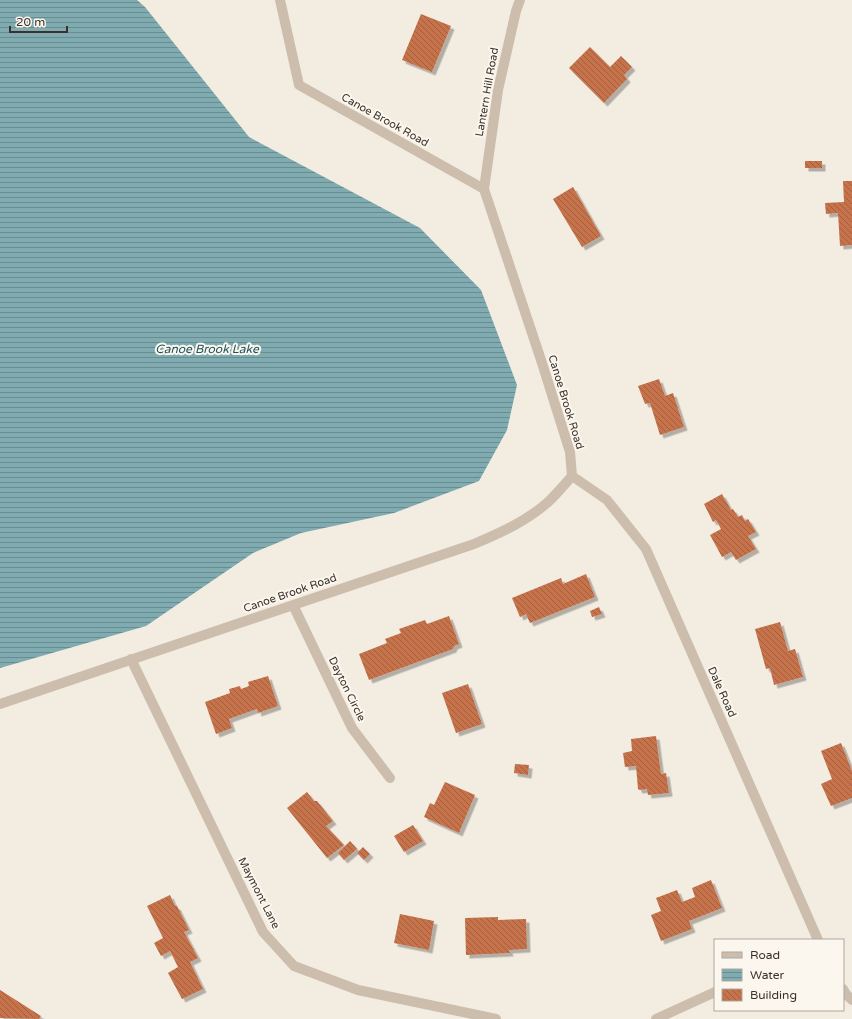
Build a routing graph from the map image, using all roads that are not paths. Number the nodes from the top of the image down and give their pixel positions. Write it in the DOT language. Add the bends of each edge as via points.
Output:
graph roads {
  1 [pos="280,0"];
  2 [pos="520,0"];
  3 [pos="484,189"];
  4 [pos="572,476"];
  5 [pos="293,605"];
  6 [pos="131,659"];
  7 [pos="0,704"];
  8 [pos="390,778"];
  9 [pos="818,939"];
  10 [pos="844,991"];
  11 [pos="714,992"];
  12 [pos="852,1000"];
  13 [pos="496,1019"];
  14 [pos="656,1019"];
  1 -- 3 [label="street, Canoe Brook Road" via="300,85"];
  2 -- 3 [label="street, Lantern Hill Road" via="498,90"];
  3 -- 4 [label="street, Canoe Brook Road" via="570,452"];
  4 -- 5 [label="street, Canoe Brook Road" via="533,515 507,530 474,544"];
  4 -- 9 [label="street, Dale Road" via="607,500 646,549"];
  5 -- 6 [label="street, Canoe Brook Road"];
  5 -- 8 [label="street, Dayton Circle" via="352,728"];
  6 -- 7 [label="street, Canoe Brook Road"];
  6 -- 13 [label="street, Maymont Lane" via="263,932 294,966 358,990"];
  10 -- 12 [label="street"];
  11 -- 14 [label="street"];
}
